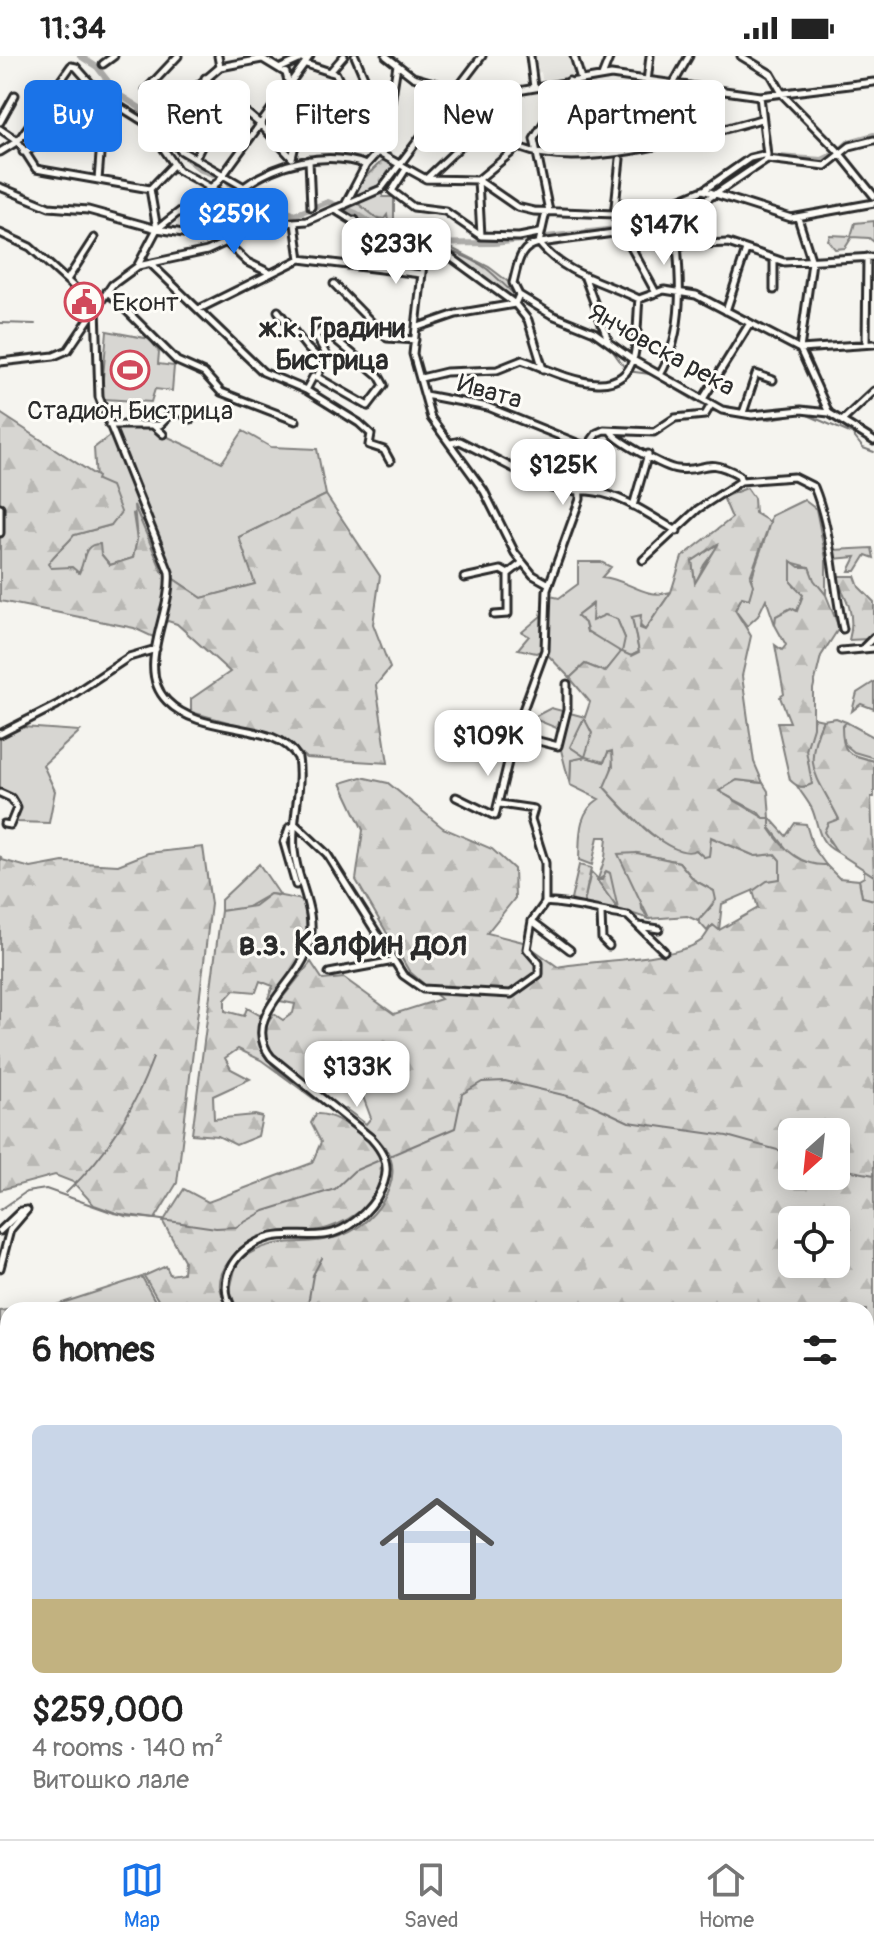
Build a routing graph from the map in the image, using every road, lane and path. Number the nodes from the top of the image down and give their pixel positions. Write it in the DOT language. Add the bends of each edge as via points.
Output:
graph roads {
  1 [pos="114,56"];
  2 [pos="178,56"];
  3 [pos="218,56"];
  4 [pos="309,56"];
  5 [pos="344,56"];
  6 [pos="355,56"];
  7 [pos="386,56"];
  8 [pos="482,56"];
  9 [pos="530,56"];
  10 [pos="574,56"];
  11 [pos="610,56"];
  12 [pos="650,56"];
  13 [pos="689,56"];
  14 [pos="741,56"];
  15 [pos="261,57"];
  16 [pos="103,64"];
  17 [pos="306,64"];
  18 [pos="397,65"];
  19 [pos="220,67"];
  20 [pos="281,68"];
  21 [pos="330,72"];
  22 [pos="602,76"];
  23 [pos="205,78"];
  24 [pos="581,79"];
  25 [pos="61,80"];
  26 [pos="87,80"];
  27 [pos="155,80"];
  28 [pos="203,80"];
  29 [pos="207,80"];
  30 [pos="286,80"];
  31 [pos="295,80"];
  32 [pos="339,80"];
  33 [pos="365,80"];
  34 [pos="395,80"];
  35 [pos="424,80"];
  36 [pos="462,80"];
  37 [pos="575,80"];
  38 [pos="632,80"];
  39 [pos="647,80"];
  40 [pos="675,80"];
  41 [pos="874,82"];
  42 [pos="538,86"];
  43 [pos="534,87"];
  44 [pos="522,89"];
  45 [pos="725,92"];
  46 [pos="15,95"];
  47 [pos="783,95"];
  48 [pos="760,96"];
  49 [pos="122,109"];
  50 [pos="250,116"];
  51 [pos="266,117"];
  52 [pos="761,119"];
  53 [pos="0,122"];
  54 [pos="260,124"];
  55 [pos="0,129"];
  56 [pos="725,129"];
  57 [pos="538,132"];
  58 [pos="24,133"];
  59 [pos="534,139"];
  60 [pos="874,140"];
  61 [pos="18,141"];
  62 [pos="522,148"];
  63 [pos="526,150"];
  64 [pos="414,151"];
  65 [pos="0,152"];
  66 [pos="23,152"];
  67 [pos="100,152"];
  68 [pos="183,152"];
  69 [pos="199,152"];
  70 [pos="293,152"];
  71 [pos="454,152"];
  72 [pos="512,152"];
  73 [pos="620,152"];
  74 [pos="379,153"];
  75 [pos="840,153"];
  76 [pos="537,154"];
  77 [pos="767,156"];
  78 [pos="292,158"];
  79 [pos="195,159"];
  80 [pos="620,159"];
  81 [pos="306,160"];
  82 [pos="173,165"];
  83 [pos="366,165"];
  84 [pos="403,167"];
  85 [pos="224,173"];
  86 [pos="426,179"];
  87 [pos="98,180"];
  88 [pos="478,180"];
  89 [pos="215,184"];
  90 [pos="0,187"];
  91 [pos="150,189"];
  92 [pos="706,191"];
  93 [pos="874,196"];
  94 [pos="874,203"];
  95 [pos="311,207"];
  96 [pos="339,209"];
  97 [pos="548,211"];
  98 [pos="614,216"];
  99 [pos="798,218"];
  100 [pos="355,220"];
  101 [pos="275,223"];
  102 [pos="295,224"];
  103 [pos="157,229"];
  104 [pos="620,229"];
  105 [pos="0,233"];
  106 [pos="481,236"];
  107 [pos="538,237"];
  108 [pos="94,238"];
  109 [pos="225,241"];
  110 [pos="677,245"];
  111 [pos="746,250"];
  112 [pos="424,255"];
  113 [pos="871,257"];
  114 [pos="300,259"];
  115 [pos="774,260"];
  116 [pos="812,262"];
  117 [pos="150,263"];
  118 [pos="354,264"];
  119 [pos="138,266"];
  120 [pos="270,273"];
  121 [pos="421,274"];
  122 [pos="585,277"];
  123 [pos="67,280"];
  124 [pos="334,284"];
  125 [pos="774,290"];
  126 [pos="107,291"];
  127 [pos="680,291"];
  128 [pos="656,293"];
  129 [pos="639,299"];
  130 [pos="517,300"];
  131 [pos="96,307"];
  132 [pos="199,309"];
  133 [pos="278,311"];
  134 [pos="726,311"];
  135 [pos="750,323"];
  136 [pos="418,327"];
  137 [pos="415,340"];
  138 [pos="608,341"];
  139 [pos="874,344"];
  140 [pos="866,345"];
  141 [pos="800,349"];
  142 [pos="633,360"];
  143 [pos="0,362"];
  144 [pos="324,362"];
  145 [pos="543,369"];
  146 [pos="660,376"];
  147 [pos="317,377"];
  148 [pos="421,378"];
  149 [pos="773,380"];
  150 [pos="306,390"];
  151 [pos="874,391"];
  152 [pos="425,395"];
  153 [pos="703,399"];
  154 [pos="711,405"];
  155 [pos="743,413"];
  156 [pos="829,413"];
  157 [pos="191,419"];
  158 [pos="296,421"];
  159 [pos="842,421"];
  160 [pos="109,425"];
  161 [pos="153,425"];
  162 [pos="610,430"];
  163 [pos="163,434"];
  164 [pos="874,441"];
  165 [pos="451,443"];
  166 [pos="587,447"];
  167 [pos="648,454"];
  168 [pos="390,461"];
  169 [pos="741,481"];
  170 [pos="580,492"];
  171 [pos="633,506"];
  172 [pos="0,507"];
  173 [pos="677,531"];
  174 [pos="0,533"];
  175 [pos="643,560"];
  176 [pos="522,563"];
  177 [pos="508,574"];
  178 [pos="464,578"];
  179 [pos="549,584"];
  180 [pos="494,615"];
  181 [pos="843,629"];
  182 [pos="874,637"];
  183 [pos="874,648"];
  184 [pos="156,649"];
  185 [pos="861,649"];
  186 [pos="841,651"];
  187 [pos="567,684"];
  188 [pos="0,734"];
  189 [pos="515,735"];
  190 [pos="0,793"];
  191 [pos="456,797"];
  192 [pos="500,804"];
  193 [pos="4,824"];
  194 [pos="296,825"];
  195 [pos="296,885"];
  196 [pos="545,903"];
  197 [pos="601,914"];
  198 [pos="532,921"];
  199 [pos="638,926"];
  200 [pos="659,929"];
  201 [pos="609,946"];
  202 [pos="570,950"];
  203 [pos="664,951"];
  204 [pos="394,961"];
  205 [pos="329,973"];
  206 [pos="0,1231"];
  207 [pos="0,1268"];
  208 [pos="228,1302"];
  1 -- 16 [label="street"];
  2 -- 27 [label="street"];
  3 -- 19 [label="street"];
  4 -- 17 [label="street"];
  4 -- 20 [label="street"];
  5 -- 21 [label="street"];
  6 -- 33 [label="street"];
  7 -- 18 [label="street"];
  8 -- 36 [label="street"];
  9 -- 43 [label="street"];
  10 -- 24 [label="street"];
  11 -- 22 [label="street"];
  12 -- 39 [label="street"];
  13 -- 40 [label="street"];
  14 -- 47 [label="street" via="771,74"];
  15 -- 19 [label="street"];
  15 -- 20 [label="street"];
  17 -- 21 [label="street"];
  17 -- 31 [label="street"];
  18 -- 34 [label="street"];
  18 -- 35 [label="street"];
  19 -- 23 [label="street"];
  20 -- 30 [label="street"];
  21 -- 32 [label="street"];
  22 -- 24 [label="street"];
  22 -- 38 [label="street"];
  23 -- 28 [label="street"];
  23 -- 29 [label="street"];
  24 -- 37 [label="street"];
  25 -- 26 [label="street" via="71,66"];
  41 -- 47 [label="street"];
  42 -- 43 [label="street"];
  43 -- 44 [label="street"];
  45 -- 48 [label="street"];
  46 -- 53 [label="street"];
  47 -- 48 [label="street"];
  47 -- 75 [label="street"];
  48 -- 52 [label="street"];
  49 -- 82 [label="street" via="146,123"];
  50 -- 54 [label="street"];
  51 -- 54 [label="street"];
  52 -- 56 [label="street"];
  52 -- 77 [label="street"];
  54 -- 78 [label="street"];
  54 -- 85 [label="street"];
  55 -- 61 [label="street"];
  57 -- 59 [label="street"];
  58 -- 61 [label="street"];
  59 -- 63 [label="street"];
  59 -- 76 [label="street"];
  60 -- 75 [label="street"];
  61 -- 65 [label="street"];
  61 -- 66 [label="street"];
  62 -- 63 [label="street"];
  63 -- 76 [label="street"];
  64 -- 84 [label="street"];
  66 -- 87 [label="street" via="40,171"];
  67 -- 87 [label="street"];
  68 -- 79 [label="street"];
  69 -- 79 [label="street"];
  70 -- 78 [label="street"];
  71 -- 86 [label="street"];
  72 -- 88 [label="street"];
  73 -- 76 [label="street"];
  74 -- 83 [label="street"];
  74 -- 84 [label="street"];
  75 -- 77 [label="street" via="825,166"];
  75 -- 93 [label="street"];
  76 -- 97 [label="street"];
  77 -- 92 [label="street"];
  77 -- 92 [label="street" via="750,158"];
  78 -- 81 [label="street"];
  79 -- 85 [label="street"];
  80 -- 98 [label="street"];
  81 -- 83 [label="street" via="342,158"];
  81 -- 85 [label="street" via="263,173 246,186"];
  81 -- 95 [label="street"];
  82 -- 89 [label="street"];
  82 -- 91 [label="street"];
  83 -- 96 [label="street"];
  84 -- 86 [label="street"];
  84 -- 96 [label="street" via="381,189"];
  84 -- 106 [label="street" via="395,195 413,207 445,211"];
  85 -- 89 [label="street"];
  86 -- 88 [label="street"];
  87 -- 91 [label="street"];
  88 -- 97 [label="street" via="517,207"];
  88 -- 106 [label="street"];
  89 -- 101 [label="street" via="231,199 265,210"];
  89 -- 103 [label="street"];
  90 -- 103 [label="street" via="49,207 88,210"];
  91 -- 103 [label="street"];
  92 -- 98 [label="street" via="642,215"];
  92 -- 99 [label="street" via="773,215"];
  92 -- 110 [label="street" via="674,212"];
  94 -- 99 [label="street"];
  96 -- 100 [label="street, Янчовска река"];
  96 -- 102 [label="street"];
  97 -- 98 [label="street"];
  97 -- 107 [label="street"];
  98 -- 104 [label="street"];
  99 -- 116 [label="street"];
  100 -- 112 [label="street, Янчовска река" via="397,250"];
  100 -- 118 [label="street"];
  101 -- 102 [label="street"];
  101 -- 109 [label="street"];
  102 -- 114 [label="street"];
  103 -- 109 [label="street"];
  103 -- 119 [label="street"];
  104 -- 107 [label="street"];
  104 -- 128 [label="street"];
  105 -- 123 [label="street" via="30,247"];
  106 -- 107 [label="street"];
  107 -- 122 [label="street" via="548,254"];
  107 -- 130 [label="street" via="521,253 513,283"];
  108 -- 123 [label="street"];
  109 -- 117 [label="street"];
  109 -- 120 [label="street" via="247,262"];
  110 -- 111 [label="street" via="728,243"];
  110 -- 127 [label="street"];
  111 -- 115 [label="street"];
  111 -- 134 [label="street"];
  112 -- 121 [label="street"];
  112 -- 130 [label="street, Янчовска река" via="452,258"];
  113 -- 116 [label="street"];
  113 -- 140 [label="street"];
  114 -- 118 [label="street"];
  114 -- 120 [label="street"];
  115 -- 116 [label="street"];
  115 -- 125 [label="street"];
  116 -- 141 [label="street"];
  117 -- 119 [label="street"];
  117 -- 132 [label="street"];
  118 -- 121 [label="street"];
  119 -- 126 [label="street"];
  120 -- 132 [label="street"];
  121 -- 136 [label="street"];
  122 -- 129 [label="street"];
  122 -- 138 [label="street"];
  123 -- 131 [label="street"];
  124 -- 137 [label="street" via="387,338"];
  126 -- 131 [label="street"];
  126 -- 158 [label="street" via="177,361 204,373 221,392"];
  127 -- 128 [label="street"];
  127 -- 134 [label="street"];
  127 -- 146 [label="street" via="673,345"];
  128 -- 129 [label="street"];
  129 -- 142 [label="street"];
  130 -- 136 [label="street"];
  130 -- 138 [label="street, Янчовска река" via="575,321"];
  130 -- 145 [label="street"];
  131 -- 143 [label="street" via="62,354"];
  131 -- 160 [label="street" via="96,381"];
  132 -- 150 [label="street" via="268,376"];
  133 -- 144 [label="street"];
  134 -- 135 [label="street"];
  135 -- 141 [label="street"];
  135 -- 153 [label="street"];
  136 -- 137 [label="street"];
  137 -- 148 [label="street" via="413,354"];
  138 -- 142 [label="street, Янчовска река"];
  139 -- 140 [label="street"];
  140 -- 141 [label="street"];
  141 -- 156 [label="street"];
  142 -- 145 [label="street" via="612,380 595,382"];
  142 -- 146 [label="street, Янчовска река"];
  144 -- 147 [label="street"];
  144 -- 147 [label="street" via="327,353 316,336 323,329 384,385 368,406"];
  145 -- 148 [label="street" via="522,360 497,370"];
  146 -- 153 [label="street, Янчовска река"];
  147 -- 150 [label="street"];
  148 -- 152 [label="street"];
  149 -- 155 [label="street, Янчовска река" via="755,375"];
  150 -- 168 [label="street" via="359,423 371,434 370,446 384,450"];
  151 -- 159 [label="street"];
  152 -- 165 [label="street" via="431,418"];
  152 -- 166 [label="street, Ивата" via="488,407"];
  153 -- 154 [label="street, Янчовска река"];
  154 -- 155 [label="street, Янчовска река"];
  154 -- 162 [label="street" via="705,415 675,418 654,432"];
  155 -- 156 [label="street, Янчовска река"];
  156 -- 159 [label="street"];
  157 -- 161 [label="street" via="175,410"];
  159 -- 164 [label="street"];
  160 -- 161 [label="street"];
  160 -- 184 [label="street" via="169,572"];
  161 -- 163 [label="street"];
  162 -- 166 [label="street" via="597,433"];
  162 -- 167 [label="street" via="617,440"];
  165 -- 170 [label="street" via="460,441 552,488"];
  165 -- 176 [label="street"];
  166 -- 170 [label="street"];
  167 -- 169 [label="street" via="674,469 722,466"];
  167 -- 171 [label="street"];
  169 -- 173 [label="street" via="698,509"];
  169 -- 181 [label="street" via="794,477 814,487"];
  170 -- 171 [label="street" via="595,491"];
  170 -- 179 [label="street"];
  171 -- 173 [label="street"];
  172 -- 174 [label="street"];
  173 -- 175 [label="street"];
  176 -- 177 [label="street"];
  176 -- 179 [label="street"];
  177 -- 178 [label="street" via="501,570"];
  177 -- 180 [label="street" via="508,614"];
  179 -- 189 [label="street" via="545,650"];
  182 -- 185 [label="street"];
  183 -- 185 [label="street"];
  184 -- 188 [label="street" via="129,657 57,705"];
  184 -- 194 [label="street" via="155,678 174,707 220,728 277,737 294,751 299,768"];
  185 -- 186 [label="street"];
  187 -- 189 [label="street" via="567,710 557,747"];
  189 -- 192 [label="street"];
  190 -- 193 [label="street" via="17,808 10,825"];
  191 -- 192 [label="street" via="493,817"];
  192 -- 196 [label="street" via="534,809 531,819 545,863"];
  194 -- 195 [label="street" via="289,828 284,843"];
  194 -- 204 [label="street" via="327,854"];
  194 -- 208 [label="street" via="294,850 312,930 309,948 262,1021 260,1039 271,1057 371,1138 387,1165 382,1189 352,1223 330,1234 274,1236 236,1259 225,1276"];
  196 -- 197 [label="street"];
  196 -- 198 [label="street"];
  197 -- 199 [label="street" via="628,916"];
  197 -- 201 [label="street" via="602,939"];
  198 -- 202 [label="street"];
  198 -- 204 [label="street" via="527,949 539,963 539,974 511,994 423,989"];
  199 -- 200 [label="street"];
  199 -- 203 [label="street"];
  204 -- 205 [label="street"];
  206 -- 207 [label="street" via="27,1210 10,1230"];
}
